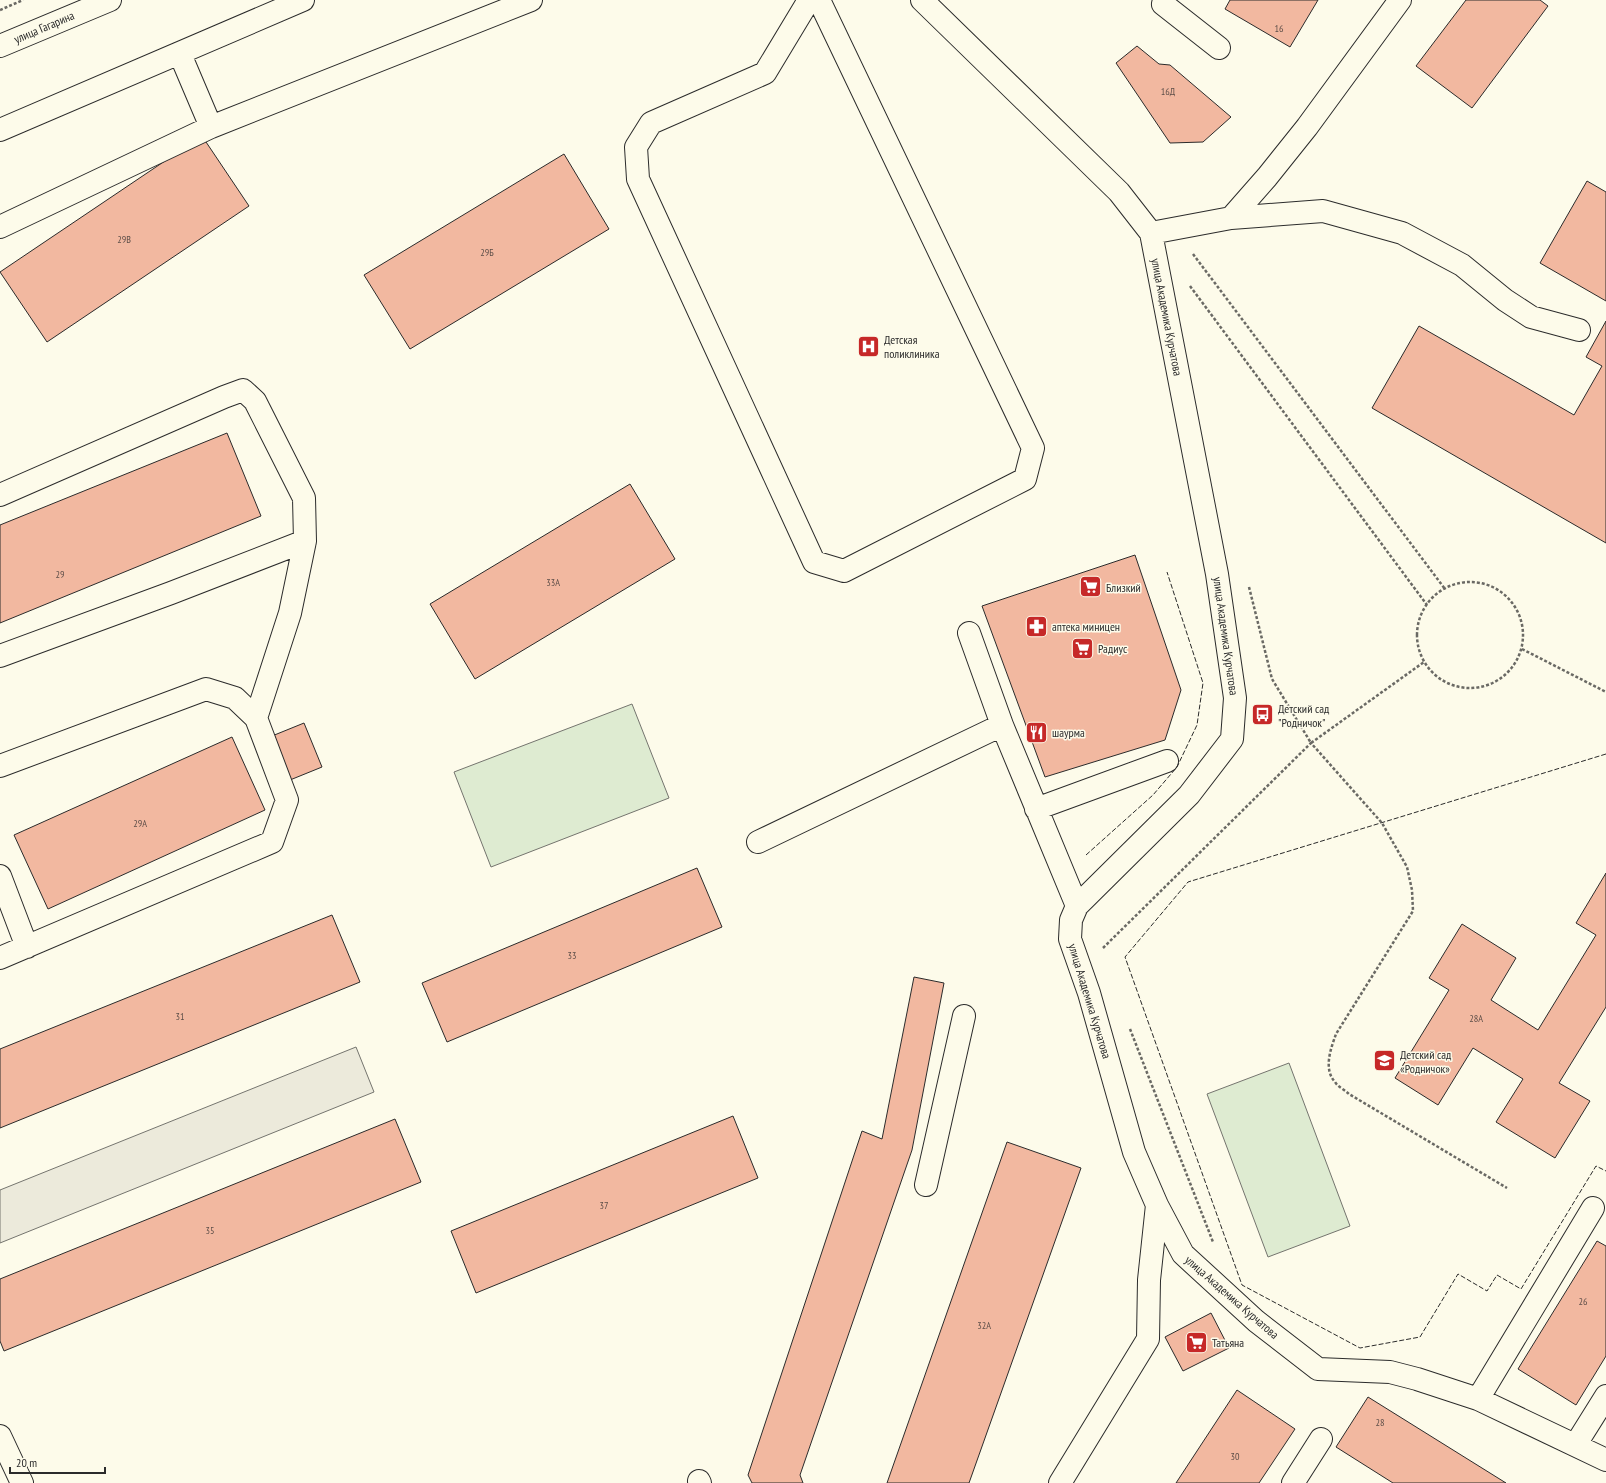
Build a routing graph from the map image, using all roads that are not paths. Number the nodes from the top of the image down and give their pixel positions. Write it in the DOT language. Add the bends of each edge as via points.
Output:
graph roads {
  1 [pos="110,0"];
  2 [pos="303,0"];
  3 [pos="531,0"];
  4 [pos="809,0"];
  5 [pos="819,0"];
  6 [pos="922,0"];
  7 [pos="1164,0"];
  8 [pos="1400,0"];
  9 [pos="69,8"];
  10 [pos="0,46"];
  11 [pos="1219,48"];
  12 [pos="180,54"];
  13 [pos="211,127"];
  14 [pos="0,130"];
  15 [pos="1231,218"];
  16 [pos="0,227"];
  17 [pos="1151,233"];
  18 [pos="1579,330"];
  19 [pos="0,495"];
  20 [pos="305,541"];
  21 [pos="970,633"];
  22 [pos="0,656"];
  23 [pos="256,718"];
  24 [pos="1002,725"];
  25 [pos="1167,761"];
  26 [pos="0,766"];
  27 [pos="1036,809"];
  28 [pos="758,842"];
  29 [pos="0,876"];
  30 [pos="1077,906"];
  31 [pos="27,947"];
  32 [pos="0,958"];
  33 [pos="964,1016"];
  34 [pos="926,1185"];
  35 [pos="1156,1205"];
  36 [pos="1593,1208"];
  37 [pos="1606,1396"];
  38 [pos="1478,1399"];
  39 [pos="0,1436"];
  40 [pos="1321,1439"];
  41 [pos="1576,1444"];
  42 [pos="1606,1460"];
  43 [pos="22,1483"];
  44 [pos="1060,1483"];
  45 [pos="1293,1483"];
  1 -- 9 [label="street, улица Гагарина"];
  2 -- 12 [label="street"];
  3 -- 13 [label="street"];
  4 -- 5 [label="street" via="765,73 651,123 636,147 638,179 814,562 844,571 1025,479 1033,448"];
  6 -- 17 [label="street, улица Академика Курчатова" via="1119,192"];
  7 -- 11 [label="street" via="1163,4"];
  8 -- 15 [label="street" via="1307,127"];
  9 -- 10 [label="street, улица Гагарина"];
  12 -- 13 [label="street"];
  12 -- 14 [label="street"];
  13 -- 16 [label="street"];
  15 -- 17 [label="street"];
  15 -- 18 [label="street" via="1323,211 1402,234 1462,265 1505,300 1531,317"];
  17 -- 30 [label="street, улица Академика Курчатова" via="1217,574 1235,698 1232,739 1190,795"];
  19 -- 20 [label="street" via="242,390 255,401 304,498"];
  20 -- 22 [label="street" via="171,594"];
  20 -- 23 [label="street" via="290,613"];
  21 -- 24 [label="street"];
  23 -- 26 [label="street" via="235,698 206,689"];
  23 -- 31 [label="street" via="287,800 272,842"];
  24 -- 27 [label="street"];
  24 -- 28 [label="street"];
  25 -- 27 [label="street"];
  27 -- 30 [label="street"];
  29 -- 31 [label="street"];
  30 -- 35 [label="street, улица Академика Курчатова" via="1071,920 1070,939 1089,992 1134,1152"];
  31 -- 32 [label="street"];
  33 -- 34 [label="street"];
  35 -- 38 [label="street, улица Академика Курчатова" via="1183,1254 1256,1321 1318,1369 1390,1372"];
  35 -- 44 [label="street" via="1149,1280 1148,1340"];
  36 -- 38 [label="street"];
  37 -- 41 [label="street"];
  38 -- 41 [label="street"];
  39 -- 43 [label="street"];
  40 -- 45 [label="street"];
  41 -- 42 [label="street"];
}
